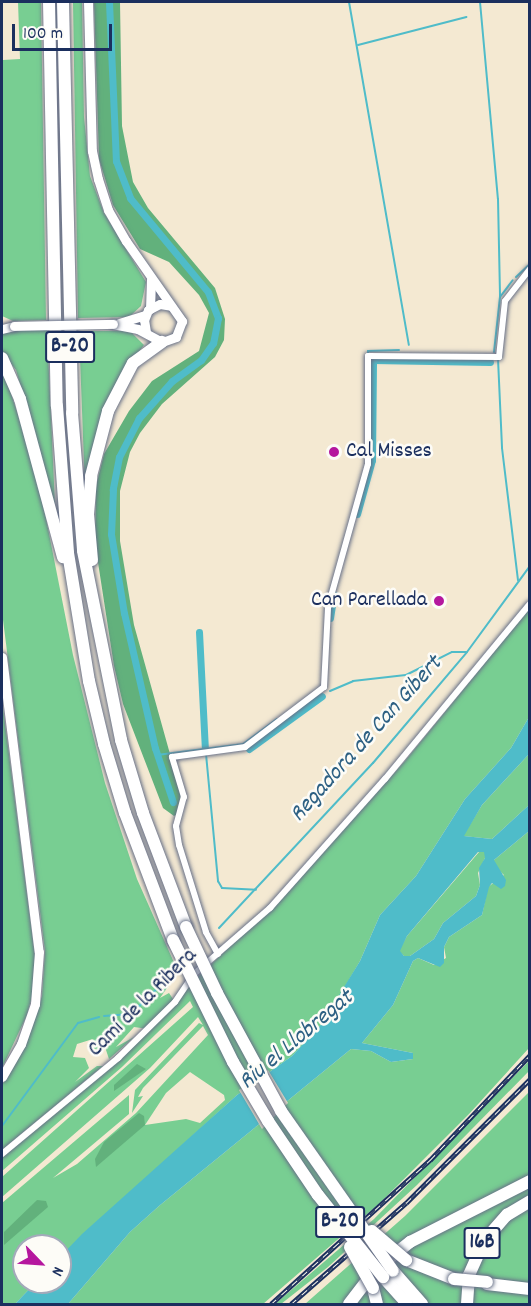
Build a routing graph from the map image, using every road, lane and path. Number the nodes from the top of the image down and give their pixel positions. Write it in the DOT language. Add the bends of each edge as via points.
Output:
graph roads {
  1 [pos="49,2"];
  2 [pos="63,2"];
  3 [pos="88,2"];
  4 [pos="530,269"];
  5 [pos="150,277"];
  6 [pos="171,306"];
  7 [pos="148,312"];
  8 [pos="2,324"];
  9 [pos="113,324"];
  10 [pos="14,326"];
  11 [pos="2,329"];
  12 [pos="146,332"];
  13 [pos="162,342"];
  14 [pos="2,358"];
  15 [pos="72,581"];
  16 [pos="530,604"];
  17 [pos="97,636"];
  18 [pos="2,657"];
  19 [pos="218,954"];
  20 [pos="2,1077"];
  21 [pos="2,1154"];
  22 [pos="297,1166"];
  23 [pos="530,1181"];
  24 [pos="337,1192"];
  25 [pos="530,1201"];
  26 [pos="388,1274"];
  27 [pos="530,1281"];
  28 [pos="487,1283"];
  29 [pos="530,1289"];
  30 [pos="349,1305"];
  31 [pos="377,1305"];
  32 [pos="407,1305"];
  33 [pos="422,1305"];
  34 [pos="467,1305"];
  1 -- 15 [label="highway, B-20" via="57,406"];
  2 -- 17 [label="highway, B-20" via="72,413 83,551"];
  3 -- 5 [label="main road" via="92,151 98,179 113,218"];
  4 -- 19 [label="street, Camí de la Ribera" via="505,301 499,357 368,356 368,464 328,607 324,687 245,747 171,757 184,797 176,826 179,845 206,932"];
  5 -- 6 [label="main road"];
  5 -- 7 [label="main road"];
  6 -- 7 [label="main road" via="158,304"];
  6 -- 13 [label="main road" via="180,314 181,326 176,337"];
  7 -- 9 [label="main road"];
  7 -- 12 [label="main road"];
  8 -- 10 [label="main road"];
  9 -- 10 [label="main road, bridge"];
  9 -- 12 [label="main road"];
  10 -- 11 [label="main road"];
  12 -- 13 [label="main road"];
  13 -- 17 [label="highway" via="133,363 108,411 98,444 88,514"];
  14 -- 15 [label="highway" via="20,399"];
  15 -- 22 [label="highway, B-20, bridge" via="89,681 107,754 129,825 173,940 234,1062"];
  16 -- 19 [label="street" via="385,779 270,908"];
  17 -- 24 [label="highway, B-20, bridge" via="143,813 186,927 248,1054"];
  18 -- 20 [label="main road" via="39,952 35,1004 21,1044"];
  19 -- 21 [label="street, Camí de la Ribera" via="194,974 175,1002 118,1058"];
  22 -- 26 [label="highway, B-20, bridge"];
  22 -- 31 [label="highway, bridge" via="373,1288"];
  23 -- 30 [label="highway" via="410,1242 375,1270"];
  24 -- 26 [label="highway, B-20, bridge"];
  24 -- 28 [label="highway, bridge" via="382,1242 406,1260 454,1279"];
  25 -- 34 [label="highway, 16B" via="507,1215 484,1241 469,1275"];
  26 -- 32 [label="highway, B-20"];
  26 -- 33 [label="highway, B-20"];
  27 -- 28 [label="highway"];
  28 -- 29 [label="highway"];
}
